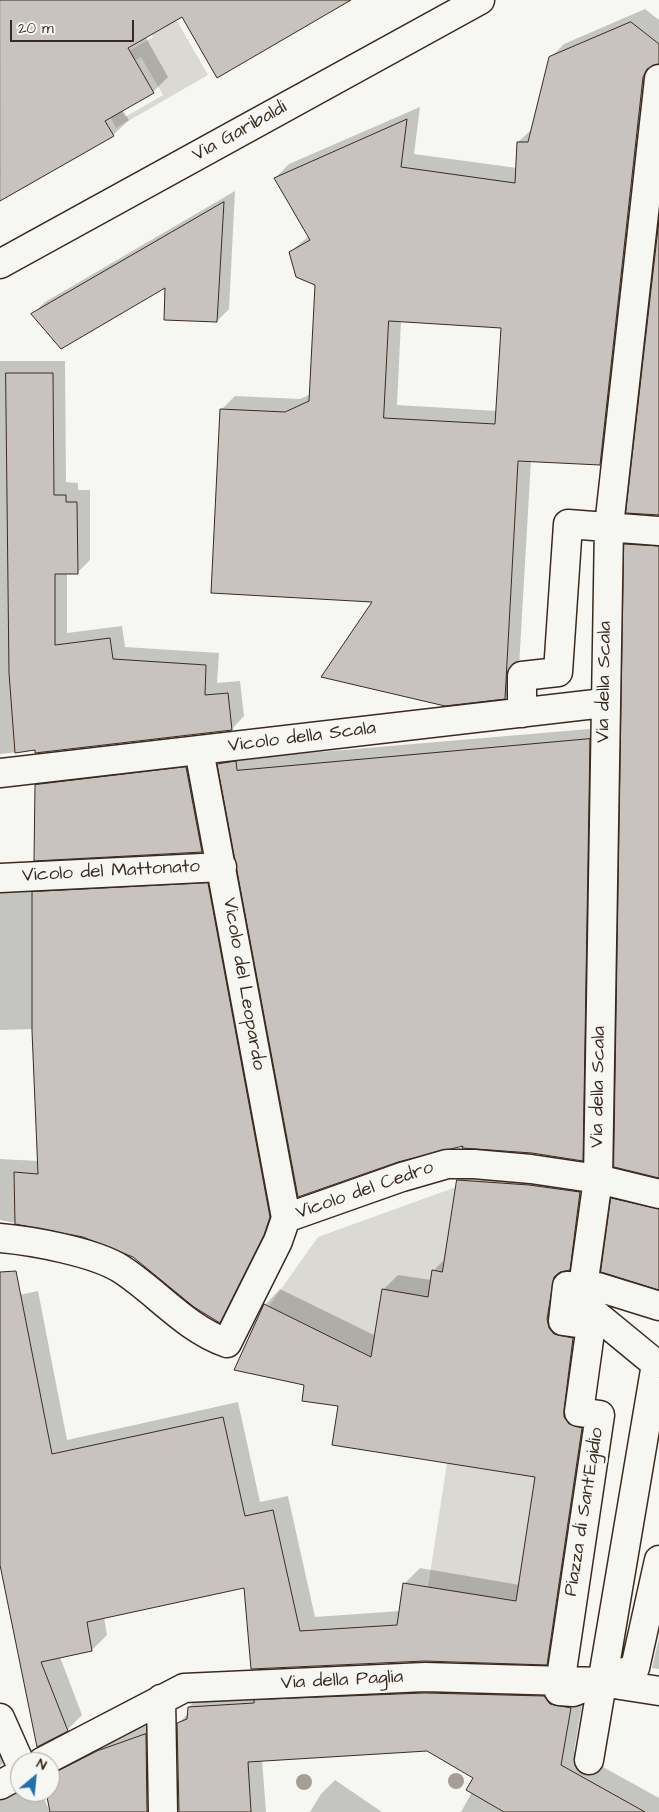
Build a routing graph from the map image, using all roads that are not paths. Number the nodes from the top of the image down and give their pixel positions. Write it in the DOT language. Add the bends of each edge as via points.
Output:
graph roads {
  1 [pos="480,0"];
  2 [pos="659,80"];
  3 [pos="0,264"];
  4 [pos="609,526"];
  5 [pos="659,531"];
  6 [pos="604,703"];
  7 [pos="522,714"];
  8 [pos="199,750"];
  9 [pos="0,773"];
  10 [pos="222,866"];
  11 [pos="0,878"];
  12 [pos="598,1179"];
  13 [pos="659,1194"];
  14 [pos="286,1218"];
  15 [pos="0,1238"];
  16 [pos="583,1287"];
  17 [pos="659,1306"];
  18 [pos="658,1363"];
  19 [pos="659,1560"];
  20 [pos="561,1680"];
  21 [pos="601,1682"];
  22 [pos="659,1691"];
  23 [pos="161,1699"];
  24 [pos="0,1718"];
  25 [pos="15,1752"];
  26 [pos="60,1752"];
  27 [pos="589,1760"];
  28 [pos="163,1812"];
  1 -- 3 [label="street, Via Garibaldi"];
  2 -- 4 [label="street, Via della Scala"];
  4 -- 5 [label="street"];
  4 -- 6 [label="street, Via della Scala"];
  4 -- 7 [label="street" via="568,524 558,672 522,676"];
  6 -- 7 [label="street, Vicolo della Scala"];
  6 -- 12 [label="street, Via della Scala"];
  7 -- 8 [label="street, Vicolo della Scala"];
  8 -- 9 [label="street, Vicolo della Scala"];
  8 -- 10 [label="street, Vicolo del Leopardo"];
  10 -- 11 [label="street, Vicolo del Mattonato"];
  10 -- 14 [label="street, Vicolo del Leopardo"];
  12 -- 13 [label="street, Vicolo del Cedro"];
  12 -- 14 [label="street, Vicolo del Cedro" via="474,1164 448,1164"];
  12 -- 16 [label="street, Via della Scala"];
  14 -- 15 [label="street, Vicolo del Cedro" via="278,1241 227,1343 196,1328 119,1268 55,1247"];
  16 -- 17 [label="street" via="598,1287"];
  16 -- 18 [label="street" via="583,1304"];
  16 -- 20 [label="street, Piazza di Sant'Egidio" via="567,1286 563,1321 591,1325 579,1412 600,1416"];
  18 -- 21 [label="street"];
  19 -- 21 [label="street" via="636,1668"];
  20 -- 21 [label="street, Via della Paglia"];
  20 -- 23 [label="street, Via della Paglia" via="425,1677 184,1688"];
  21 -- 22 [label="street, Via della Paglia"];
  21 -- 27 [label="street"];
  23 -- 26 [label="street, Via della Paglia"];
  23 -- 28 [label="street"];
  24 -- 25 [label="street"];
}
